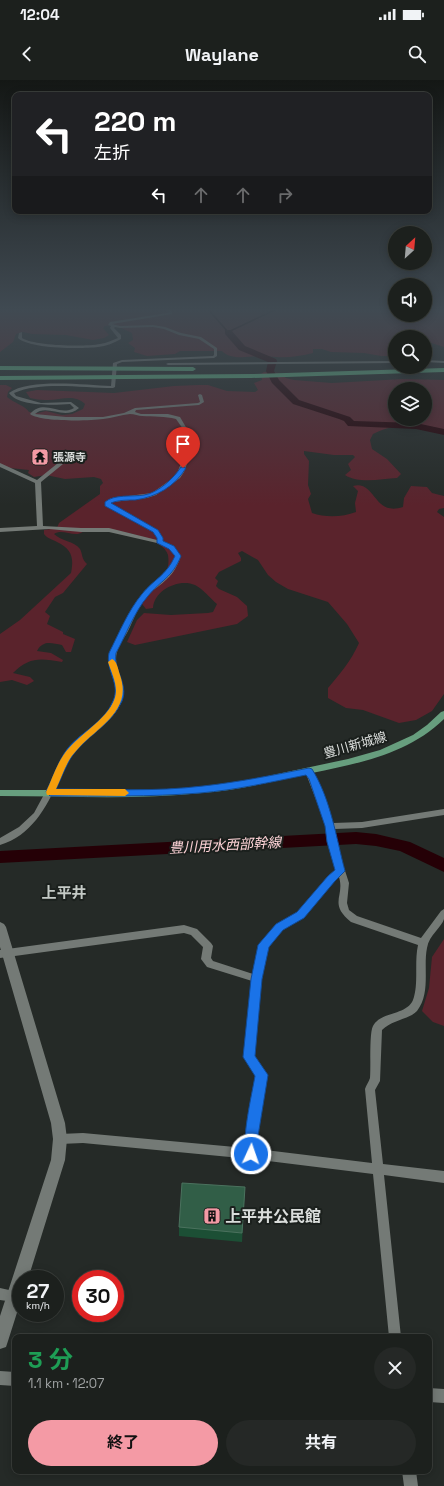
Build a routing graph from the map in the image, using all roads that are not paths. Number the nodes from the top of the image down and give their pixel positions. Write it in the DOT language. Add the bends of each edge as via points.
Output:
graph roads {
  1 [pos="114,374"];
  2 [pos="336,374"];
  3 [pos="0,378"];
  4 [pos="200,395"];
  5 [pos="131,412"];
  6 [pos="60,464"];
  7 [pos="0,465"];
  8 [pos="38,482"];
  9 [pos="40,527"];
  10 [pos="0,530"];
  11 [pos="160,542"];
  12 [pos="444,714"];
  13 [pos="309,771"];
  14 [pos="50,792"];
  15 [pos="0,793"];
  16 [pos="444,812"];
  17 [pos="330,829"];
  18 [pos="0,842"];
  19 [pos="340,871"];
  20 [pos="444,913"];
  21 [pos="0,927"];
  22 [pos="423,943"];
  23 [pos="4,954"];
  24 [pos="257,979"];
  25 [pos="60,1139"];
  26 [pos="251,1154"];
  27 [pos="377,1168"];
  28 [pos="444,1177"];
  29 [pos="7,1295"];
  30 [pos="395,1334"];
  31 [pos="0,1341"];
  32 [pos="0,1378"];
  33 [pos="12,1378"];
  34 [pos="432,1395"];
  35 [pos="444,1396"];
  36 [pos="409,1474"];
  37 [pos="411,1486"];
  1 -- 5 [label="street" via="113,387 31,386 11,393 14,397 30,402 71,403 77,408 64,412 46,408 35,410 32,414 34,417 97,418"];
  2 -- 3 [label="highway"];
  4 -- 5 [label="street" via="202,402 199,404 136,409"];
  5 -- 11 [label="street" via="141,416 168,415 178,418 183,424 187,438 188,453 178,477 154,494 108,502 108,505 156,531"];
  6 -- 8 [label="street"];
  7 -- 8 [label="street"];
  8 -- 9 [label="street"];
  9 -- 10 [label="street"];
  9 -- 11 [label="street" via="109,530"];
  11 -- 14 [label="street" via="171,547 178,556 166,577 146,593 139,603 113,653 111,660 120,692 118,701 96,728 72,749"];
  12 -- 13 [label="main road, 豊川新城線" via="428,729 391,749 352,763"];
  13 -- 14 [label="main road, 豊川新城線" via="202,790 147,793"];
  13 -- 17 [label="street"];
  14 -- 15 [label="main road, 豊川新城線"];
  14 -- 18 [label="street" via="34,820 23,830"];
  16 -- 17 [label="street"];
  17 -- 19 [label="street"];
  19 -- 22 [label="street" via="345,883 342,903 345,912 354,919"];
  19 -- 24 [label="street" via="300,915 280,927 264,945"];
  20 -- 22 [label="street"];
  21 -- 23 [label="street"];
  22 -- 27 [label="street" via="418,997 413,1008 409,1012 382,1021 377,1028 375,1081 370,1089"];
  23 -- 24 [label="street" via="184,929 194,932 208,946 206,960 210,964"];
  23 -- 25 [label="street" via="58,1123"];
  24 -- 26 [label="street" via="249,1057 262,1075"];
  25 -- 26 [label="street" via="83,1138"];
  25 -- 29 [label="street" via="58,1160"];
  26 -- 27 [label="street"];
  27 -- 28 [label="street"];
  27 -- 30 [label="street"];
  29 -- 31 [label="street"];
  32 -- 33 [label="street"];
  34 -- 35 [label="street"];
  36 -- 37 [label="street"];
}
